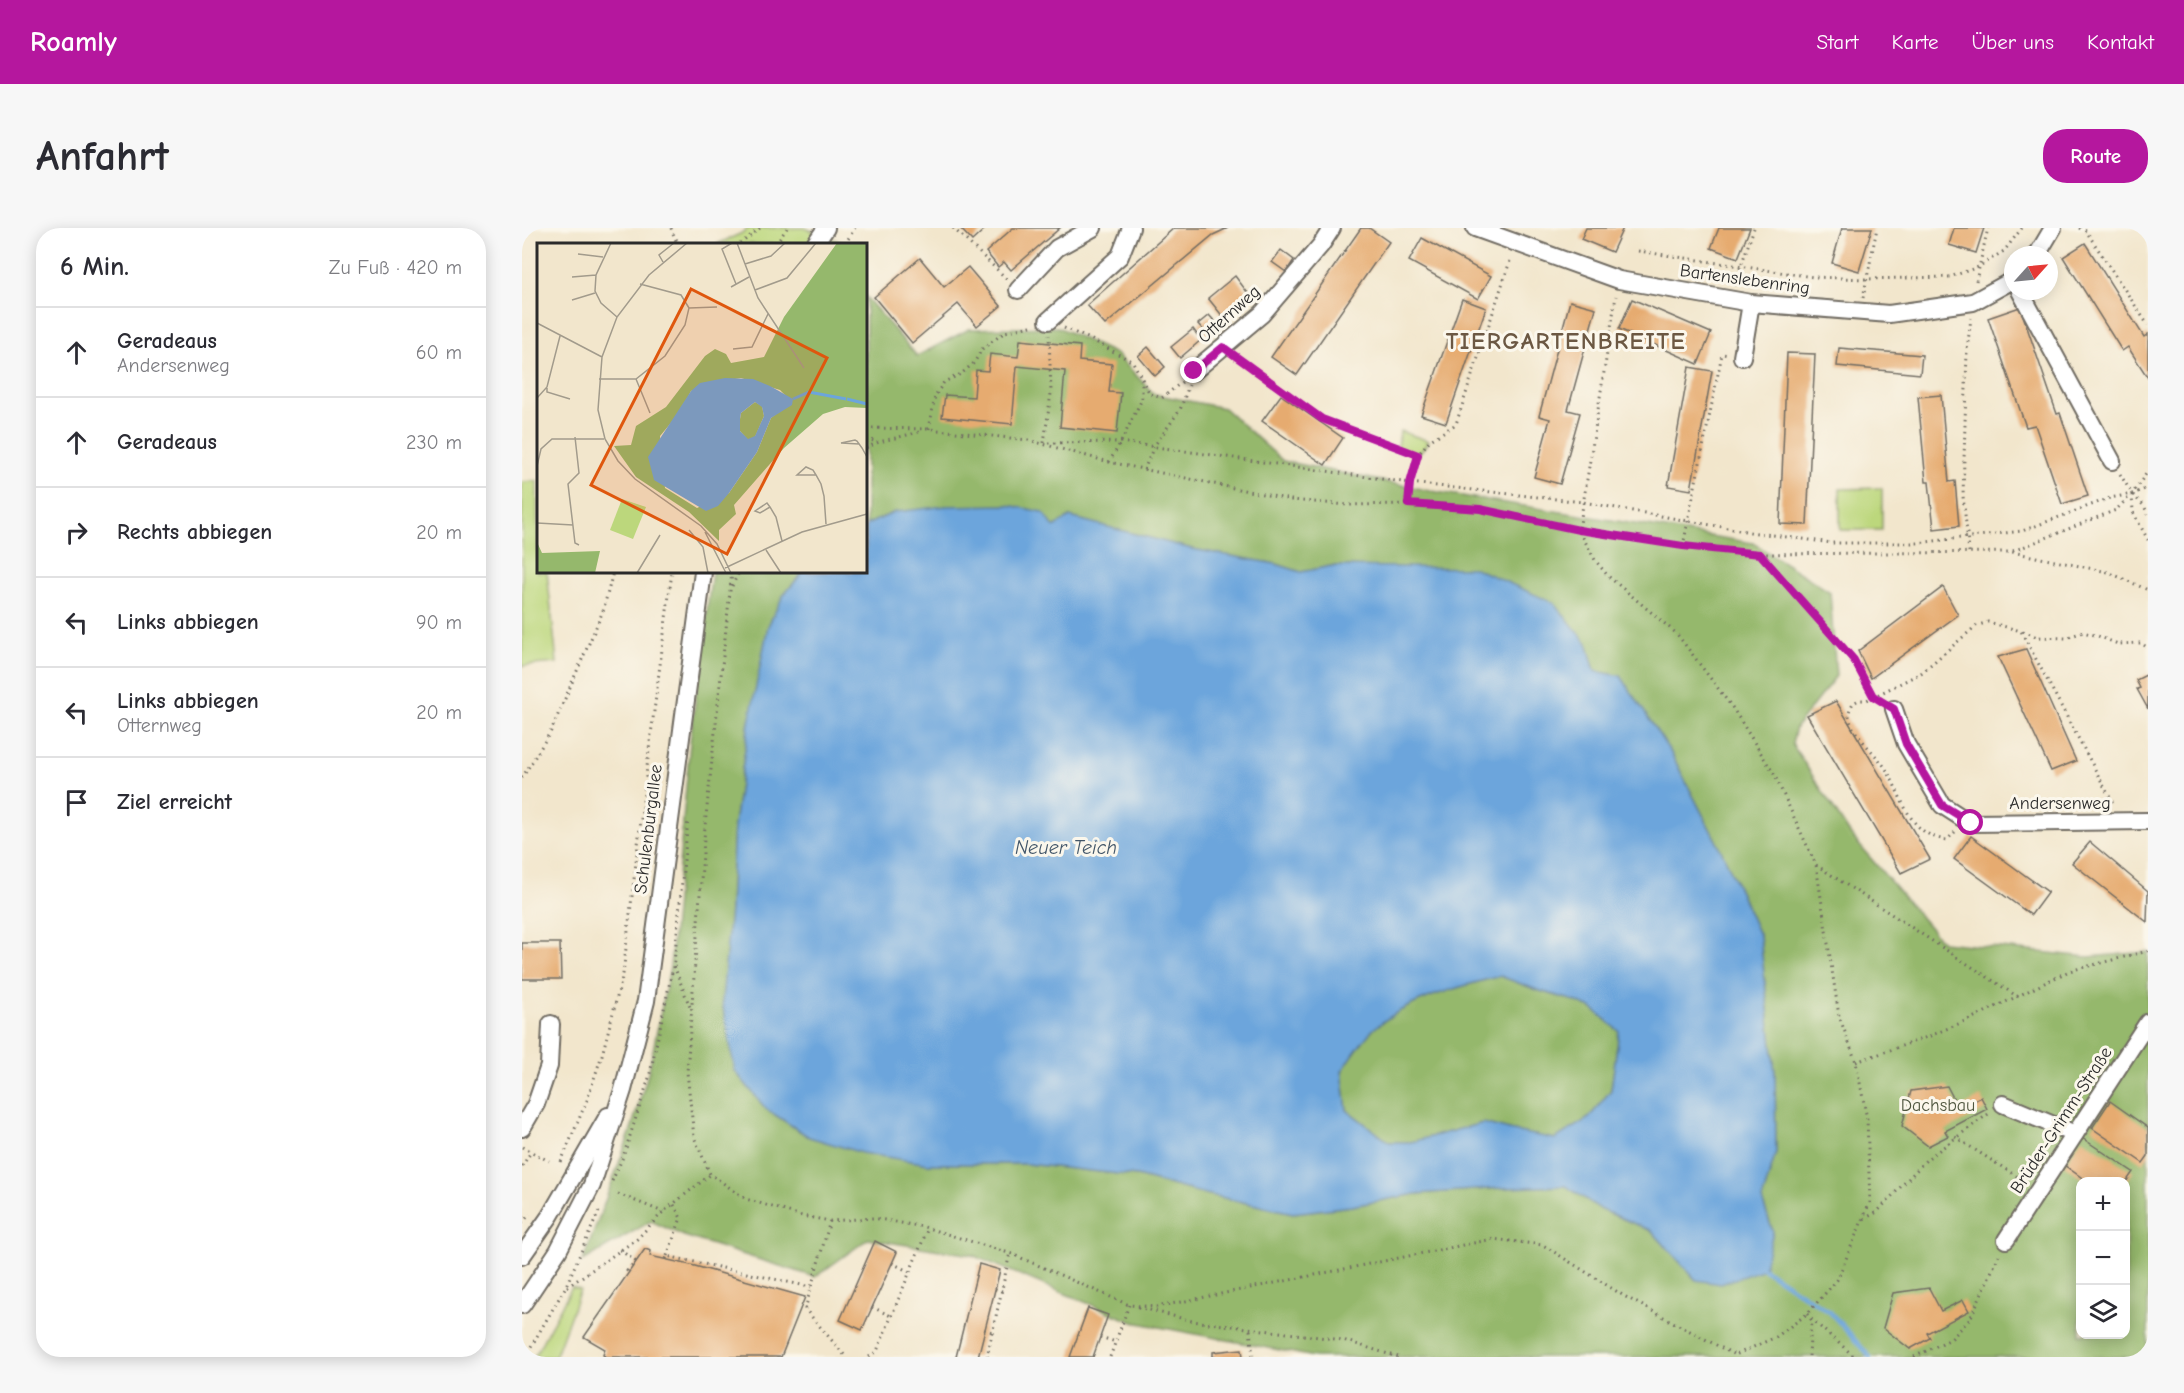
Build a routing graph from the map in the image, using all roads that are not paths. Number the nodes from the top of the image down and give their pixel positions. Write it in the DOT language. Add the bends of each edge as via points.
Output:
graph roads {
  1 [pos="826,228"];
  2 [pos="1093,228"];
  3 [pos="1131,228"];
  4 [pos="1332,228"];
  5 [pos="1475,228"];
  6 [pos="2054,228"];
  7 [pos="816,243"];
  8 [pos="2043,246"];
  9 [pos="2004,285"];
  10 [pos="1018,290"];
  11 [pos="2025,300"];
  12 [pos="1751,303"];
  13 [pos="1048,321"];
  14 [pos="1742,357"];
  15 [pos="1194,371"];
  16 [pos="2112,461"];
  17 [pos="703,573"];
  18 [pos="1894,709"];
  19 [pos="2148,821"];
  20 [pos="2148,1022"];
  21 [pos="551,1024"];
  22 [pos="623,1090"];
  23 [pos="2003,1104"];
  24 [pos="522,1128"];
  25 [pos="2075,1134"];
  26 [pos="2006,1240"];
  27 [pos="522,1256"];
  28 [pos="522,1305"];
  1 -- 7 [label="street"];
  2 -- 10 [label="street" via="1057,248"];
  3 -- 13 [label="street" via="1120,256"];
  4 -- 15 [label="street, Otternweg" via="1263,314"];
  5 -- 12 [label="street, Bartenslebenring" via="1619,280"];
  6 -- 8 [label="street"];
  9 -- 12 [label="street, Bartenslebenring" via="1973,302 1889,314"];
  11 -- 16 [label="street"];
  12 -- 14 [label="street"];
  17 -- 22 [label="street, Schulenburgallee" via="646,1001"];
  18 -- 19 [label="street, Andersenweg" via="1906,744 1942,805 1971,823"];
  20 -- 25 [label="street, Brüder-Grimm-Straße"];
  21 -- 24 [label="street" via="549,1066 536,1104"];
  22 -- 27 [label="street, Schulenburgallee" via="550,1216"];
  22 -- 28 [label="street, Schulenburgallee" via="592,1185 558,1251"];
  23 -- 25 [label="street"];
  25 -- 26 [label="street, Brüder-Grimm-Straße"];
}
